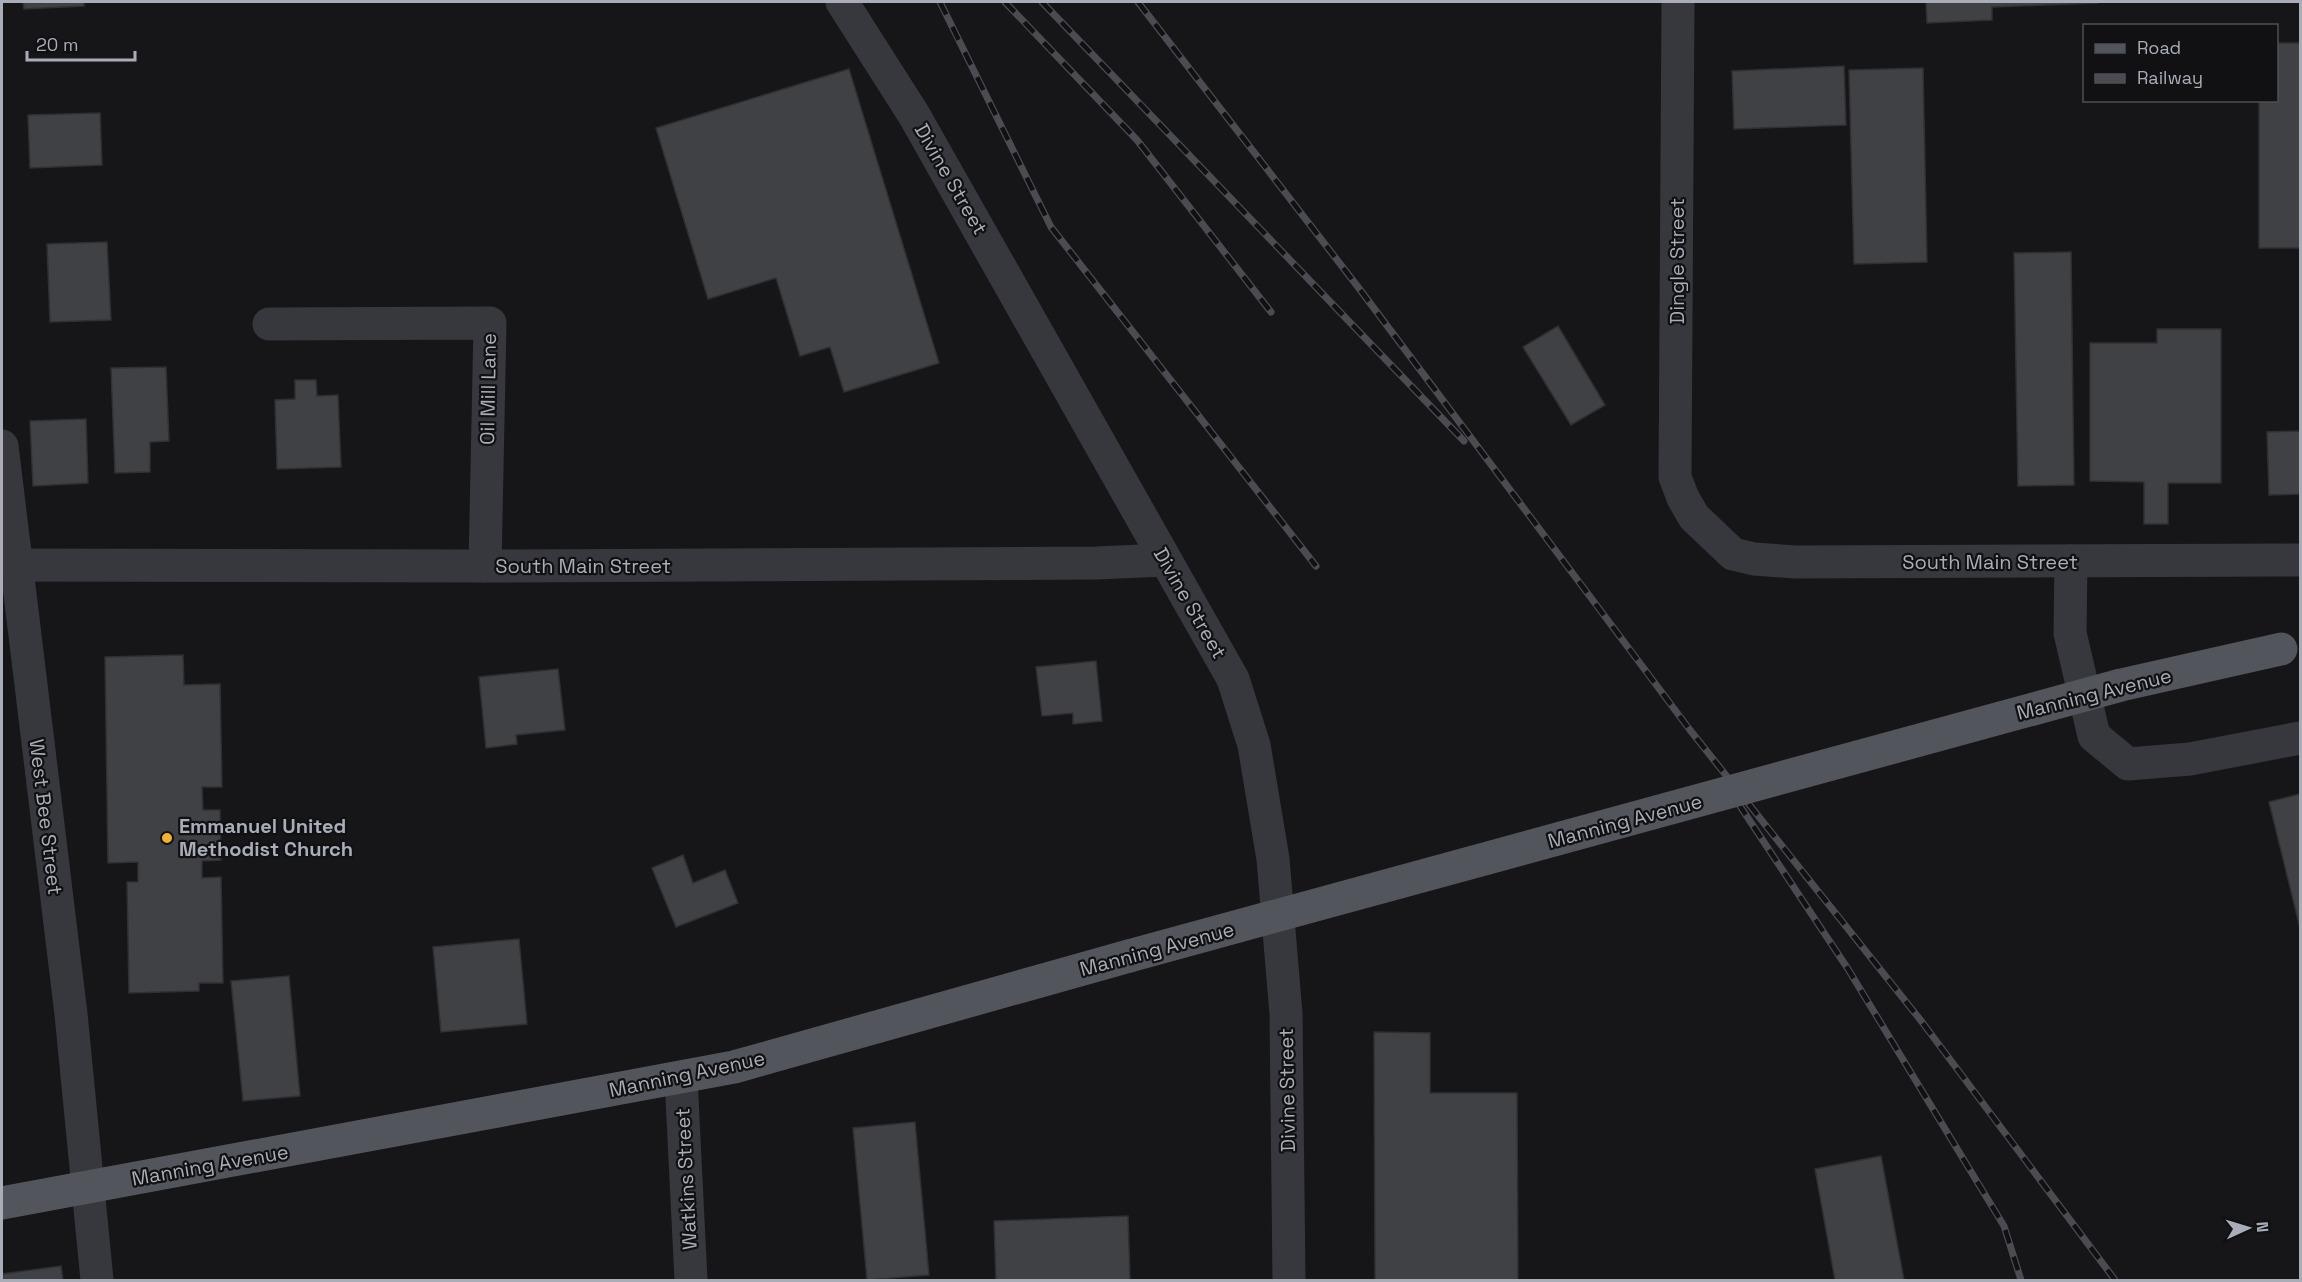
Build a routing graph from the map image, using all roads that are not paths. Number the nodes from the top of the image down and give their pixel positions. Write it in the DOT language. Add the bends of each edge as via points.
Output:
graph roads {
  1 [pos="842,2"];
  2 [pos="1678,2"];
  3 [pos="269,324"];
  4 [pos="2,446"];
  5 [pos="1694,517"];
  6 [pos="1165,560"];
  7 [pos="2301,560"];
  8 [pos="2071,561"];
  9 [pos="8,565"];
  10 [pos="485,566"];
  11 [pos="2291,648"];
  12 [pos="2297,738"];
  13 [pos="681,1078"];
  14 [pos="89,1187"];
  15 [pos="2,1203"];
  16 [pos="97,1281"];
  17 [pos="691,1281"];
  18 [pos="1289,1281"];
  1 -- 6 [label="street, Divine Street" via="914,115"];
  2 -- 5 [label="street, Dingle Street" via="1675,477"];
  3 -- 10 [label="street, Oil Mill Lane" via="490,323"];
  4 -- 9 [label="street, West Bee Street"];
  5 -- 8 [label="street, South Main Street" via="1733,554 1754,559"];
  6 -- 10 [label="street, South Main Street"];
  6 -- 18 [label="street, Divine Street" via="1233,679 1254,745 1273,859 1286,1014"];
  7 -- 8 [label="street, South Main Street"];
  8 -- 12 [label="street" via="2070,633 2094,736 2128,764 2190,759"];
  9 -- 10 [label="street, South Main Street"];
  9 -- 14 [label="street, West Bee Street" via="71,1014"];
  11 -- 13 [label="main road, Manning Avenue, bridge" via="2121,685 734,1067"];
  13 -- 14 [label="main road, Manning Avenue"];
  13 -- 17 [label="street, Watkins Street"];
  14 -- 15 [label="main road, Manning Avenue"];
  14 -- 16 [label="street, West Bee Street"];
}
